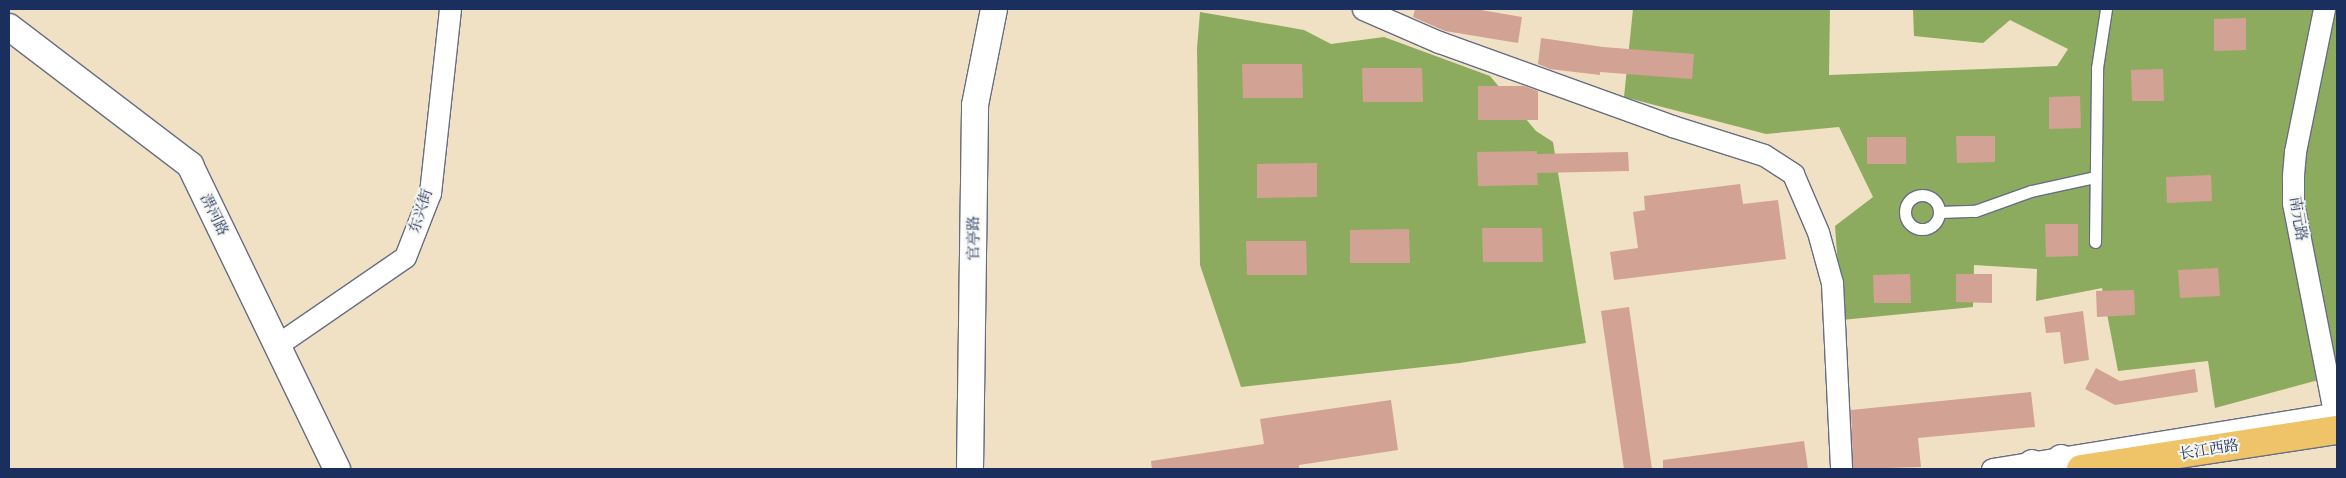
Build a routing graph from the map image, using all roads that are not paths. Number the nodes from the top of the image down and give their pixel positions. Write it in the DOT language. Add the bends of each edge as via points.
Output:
graph roads {
  1 [pos="450,9"];
  2 [pos="994,9"];
  3 [pos="1363,9"];
  4 [pos="2106,9"];
  5 [pos="2324,9"];
  6 [pos="9,27"];
  7 [pos="2095,177"];
  8 [pos="1939,212"];
  9 [pos="2095,242"];
  10 [pos="277,345"];
  11 [pos="2337,421"];
  12 [pos="2068,465"];
  13 [pos="2032,466"];
  14 [pos="337,469"];
  15 [pos="970,469"];
  16 [pos="1841,469"];
  17 [pos="1992,469"];
  1 -- 10 [label="street, 东兴街" via="430,193 405,257"];
  2 -- 15 [label="street, 官亭路" via="975,105"];
  3 -- 16 [label="street" via="1439,42 1672,126 1764,155 1793,174 1818,232 1832,283"];
  4 -- 7 [label="lane" via="2097,68"];
  5 -- 11 [label="street, 南元路" via="2292,177 2294,203"];
  6 -- 10 [label="street, 淠河路" via="190,165"];
  7 -- 8 [label="lane" via="2032,191 1975,210"];
  7 -- 9 [label="lane"];
  10 -- 14 [label="street, 淠河路"];
  11 -- 12 [label="highway, 长江西路"];
  12 -- 13 [label="street"];
  13 -- 17 [label="street"];
}
